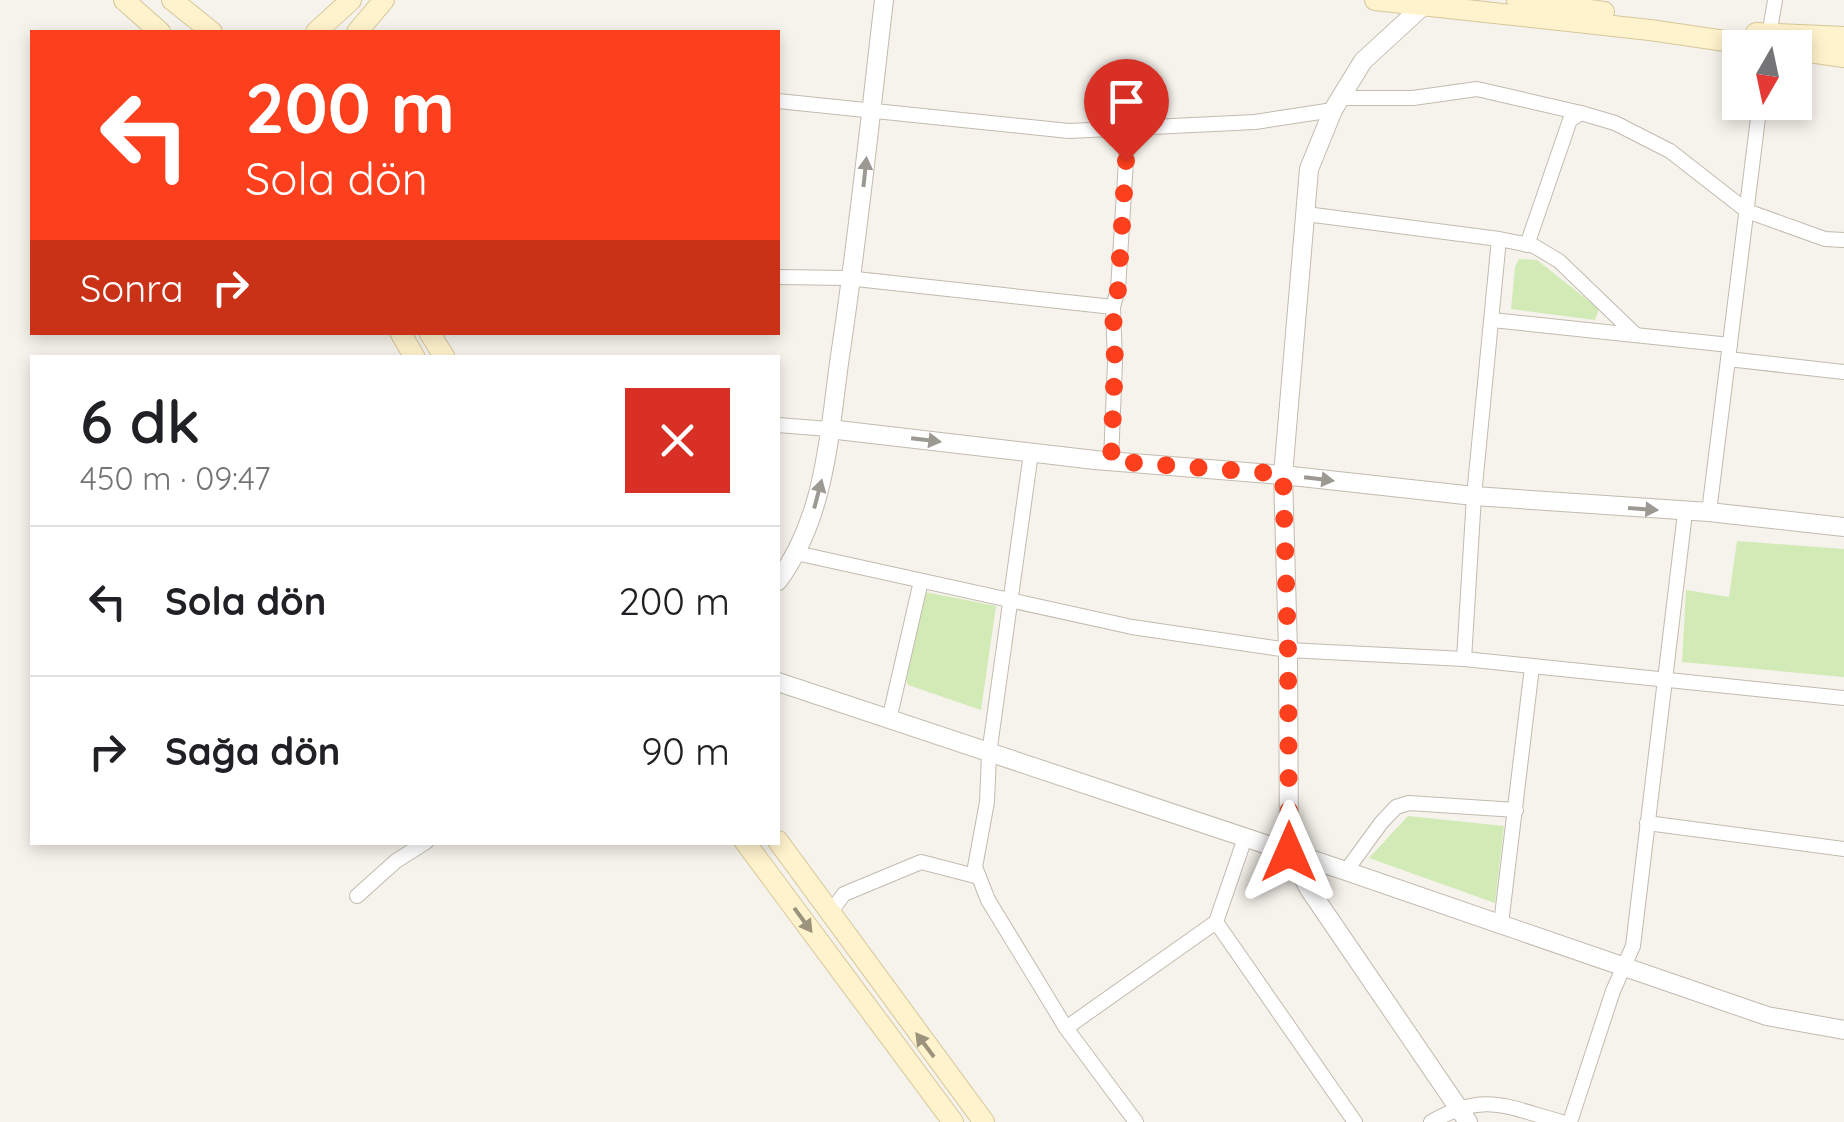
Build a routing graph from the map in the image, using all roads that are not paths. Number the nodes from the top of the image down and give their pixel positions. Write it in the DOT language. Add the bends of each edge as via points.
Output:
graph roads {
  1 [pos="124,0"];
  2 [pos="172,0"];
  3 [pos="351,0"];
  4 [pos="384,0"];
  5 [pos="884,0"];
  6 [pos="1375,0"];
  7 [pos="1481,0"];
  8 [pos="1517,0"];
  9 [pos="1775,0"];
  10 [pos="1428,3"];
  11 [pos="1461,9"];
  12 [pos="158,30"];
  13 [pos="210,30"];
  14 [pos="318,30"];
  15 [pos="359,30"];
  16 [pos="1771,30"];
  17 [pos="1722,36"];
  18 [pos="1844,38"];
  19 [pos="1722,39"];
  20 [pos="1812,41"];
  21 [pos="1812,52"];
  22 [pos="1844,57"];
  23 [pos="780,100"];
  24 [pos="1336,104"];
  25 [pos="871,111"];
  26 [pos="1582,113"];
  27 [pos="1758,120"];
  28 [pos="1128,129"];
  29 [pos="1747,211"];
  30 [pos="1306,214"];
  31 [pos="1499,239"];
  32 [pos="1844,240"];
  33 [pos="1527,245"];
  34 [pos="780,277"];
  35 [pos="852,279"];
  36 [pos="1113,308"];
  37 [pos="1492,320"];
  38 [pos="1636,335"];
  39 [pos="1729,352"];
  40 [pos="1844,372"];
  41 [pos="780,425"];
  42 [pos="830,429"];
  43 [pos="1031,453"];
  44 [pos="1111,461"];
  45 [pos="1283,474"];
  46 [pos="1474,496"];
  47 [pos="1709,512"];
  48 [pos="1685,513"];
  49 [pos="1844,527"];
  50 [pos="796,553"];
  51 [pos="780,578"];
  52 [pos="922,581"];
  53 [pos="1009,600"];
  54 [pos="1288,650"];
  55 [pos="1464,659"];
  56 [pos="1532,667"];
  57 [pos="1666,681"];
  58 [pos="780,687"];
  59 [pos="1844,698"];
  60 [pos="889,720"];
  61 [pos="989,754"];
  62 [pos="1516,810"];
  63 [pos="1647,822"];
  64 [pos="1245,838"];
  65 [pos="780,844"];
  66 [pos="421,845"];
  67 [pos="746,845"];
  68 [pos="1844,849"];
  69 [pos="1289,852"];
  70 [pos="1346,870"];
  71 [pos="979,877"];
  72 [pos="357,896"];
  73 [pos="830,914"];
  74 [pos="1216,922"];
  75 [pos="1501,924"];
  76 [pos="1626,968"];
  77 [pos="1066,1028"];
  78 [pos="1844,1030"];
  79 [pos="1463,1114"];
  80 [pos="953,1122"];
  81 [pos="984,1122"];
  82 [pos="1136,1122"];
  83 [pos="1355,1122"];
  84 [pos="1431,1122"];
  85 [pos="1562,1122"];
  86 [pos="1570,1122"];
  1 -- 12 [label="main road"];
  2 -- 13 [label="main road"];
  3 -- 14 [label="main road"];
  4 -- 15 [label="main road"];
  5 -- 25 [label="street"];
  6 -- 10 [label="main road"];
  7 -- 11 [label="main road"];
  8 -- 17 [label="main road"];
  9 -- 16 [label="street"];
  10 -- 11 [label="main road"];
  10 -- 24 [label="street" via="1363,61"];
  11 -- 19 [label="main road"];
  18 -- 20 [label="main road"];
  21 -- 22 [label="main road"];
  23 -- 25 [label="street"];
  24 -- 26 [label="street" via="1477,89"];
  24 -- 28 [label="street" via="1255,122"];
  24 -- 30 [label="street" via="1309,169"];
  25 -- 28 [label="street" via="1070,130"];
  35 -- 25 [label="street, one-way"];
  26 -- 29 [label="street" via="1670,150"];
  26 -- 33 [label="street" via="1570,120"];
  27 -- 29 [label="street"];
  28 -- 36 [label="street"];
  29 -- 32 [label="street"];
  29 -- 39 [label="street"];
  30 -- 31 [label="street"];
  30 -- 45 [label="street"];
  31 -- 33 [label="street"];
  31 -- 37 [label="street"];
  33 -- 38 [label="street" via="1559,261"];
  34 -- 35 [label="street"];
  35 -- 36 [label="street"];
  35 -- 42 [label="street"];
  36 -- 44 [label="street"];
  37 -- 38 [label="street"];
  37 -- 46 [label="street"];
  38 -- 39 [label="street"];
  39 -- 40 [label="street"];
  39 -- 47 [label="street"];
  41 -- 42 [label="street"];
  42 -- 43 [label="street, one-way"];
  50 -- 42 [label="street, one-way" via="821,485"];
  43 -- 44 [label="street"];
  43 -- 53 [label="street"];
  44 -- 45 [label="street"];
  45 -- 46 [label="street, one-way"];
  45 -- 54 [label="street"];
  46 -- 48 [label="street, one-way"];
  46 -- 55 [label="street"];
  47 -- 48 [label="street"];
  47 -- 49 [label="street"];
  48 -- 57 [label="street"];
  50 -- 51 [label="street"];
  50 -- 52 [label="street"];
  52 -- 53 [label="street"];
  52 -- 60 [label="street"];
  53 -- 54 [label="street"];
  53 -- 61 [label="street"];
  54 -- 55 [label="street"];
  54 -- 69 [label="street"];
  55 -- 56 [label="street"];
  56 -- 57 [label="street"];
  56 -- 62 [label="street"];
  57 -- 59 [label="street"];
  57 -- 63 [label="street"];
  58 -- 60 [label="street"];
  60 -- 61 [label="street"];
  61 -- 64 [label="street"];
  61 -- 71 [label="street"];
  62 -- 70 [label="street" via="1396,807"];
  62 -- 75 [label="street"];
  63 -- 68 [label="street"];
  63 -- 76 [label="street"];
  64 -- 69 [label="street"];
  64 -- 74 [label="street"];
  65 -- 73 [label="main road"];
  66 -- 72 [label="street"];
  67 -- 80 [label="main road, one-way"];
  69 -- 70 [label="street"];
  69 -- 79 [label="street"];
  70 -- 75 [label="street"];
  71 -- 73 [label="street" via="921,862 844,894"];
  71 -- 77 [label="street"];
  81 -- 73 [label="main road, one-way"];
  74 -- 77 [label="street"];
  74 -- 83 [label="street"];
  75 -- 76 [label="street"];
  76 -- 78 [label="street" via="1767,1016"];
  76 -- 86 [label="street"];
  77 -- 82 [label="street"];
  79 -- 84 [label="street"];
  79 -- 85 [label="street" via="1484,1102"];
}
